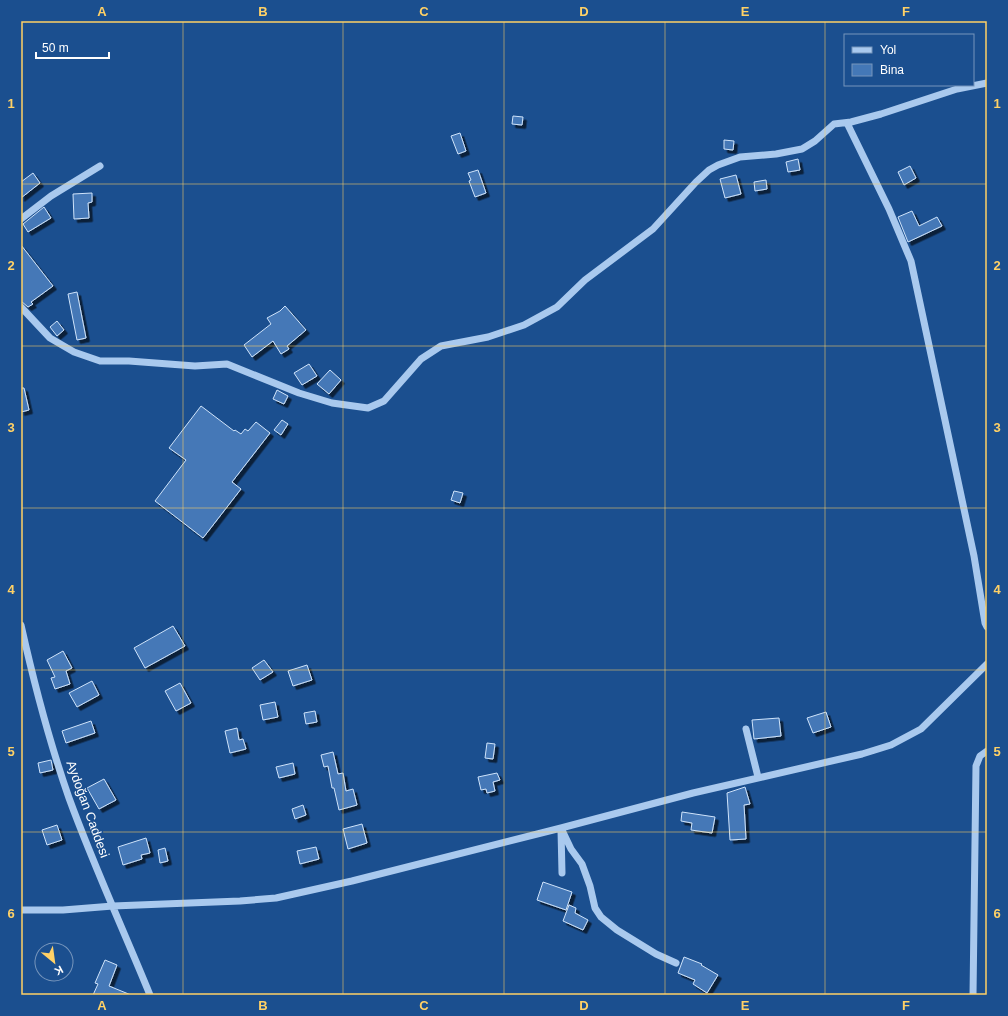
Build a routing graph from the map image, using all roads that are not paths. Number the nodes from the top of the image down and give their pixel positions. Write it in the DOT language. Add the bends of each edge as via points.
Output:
graph roads {
  1 [pos="987,83"];
  2 [pos="974,85"];
  3 [pos="969,86"];
  4 [pos="848,123"];
  5 [pos="100,166"];
  6 [pos="21,219"];
  7 [pos="21,307"];
  8 [pos="21,625"];
  9 [pos="987,627"];
  10 [pos="987,664"];
  11 [pos="746,729"];
  12 [pos="987,751"];
  13 [pos="758,777"];
  14 [pos="561,828"];
  15 [pos="562,873"];
  16 [pos="113,906"];
  17 [pos="21,910"];
  18 [pos="676,963"];
  19 [pos="150,995"];
  20 [pos="973,995"];
  1 -- 2 [label="street"];
  3 -- 4 [label="street"];
  4 -- 7 [label="street" via="834,124 802,149 740,157 709,170 653,229 585,280 557,307 524,325 488,337 441,346 421,359 384,401 368,408 332,403 299,393 226,364 195,366 100,361 74,352 50,338"];
  4 -- 9 [label="street" via="911,261"];
  5 -- 6 [label="street" via="51,196"];
  8 -- 16 [label="street, Aydoğan Caddesi" via="43,713 69,797"];
  10 -- 13 [label="street" via="922,729 891,745"];
  11 -- 13 [label="street"];
  12 -- 20 [label="street" via="980,756 976,766"];
  13 -- 14 [label="street"];
  14 -- 15 [label="street"];
  14 -- 16 [label="street" via="276,898"];
  14 -- 18 [label="street" via="582,864 595,908 601,917 656,954"];
  16 -- 17 [label="street"];
  16 -- 19 [label="street, Aydoğan Caddesi"];
}
